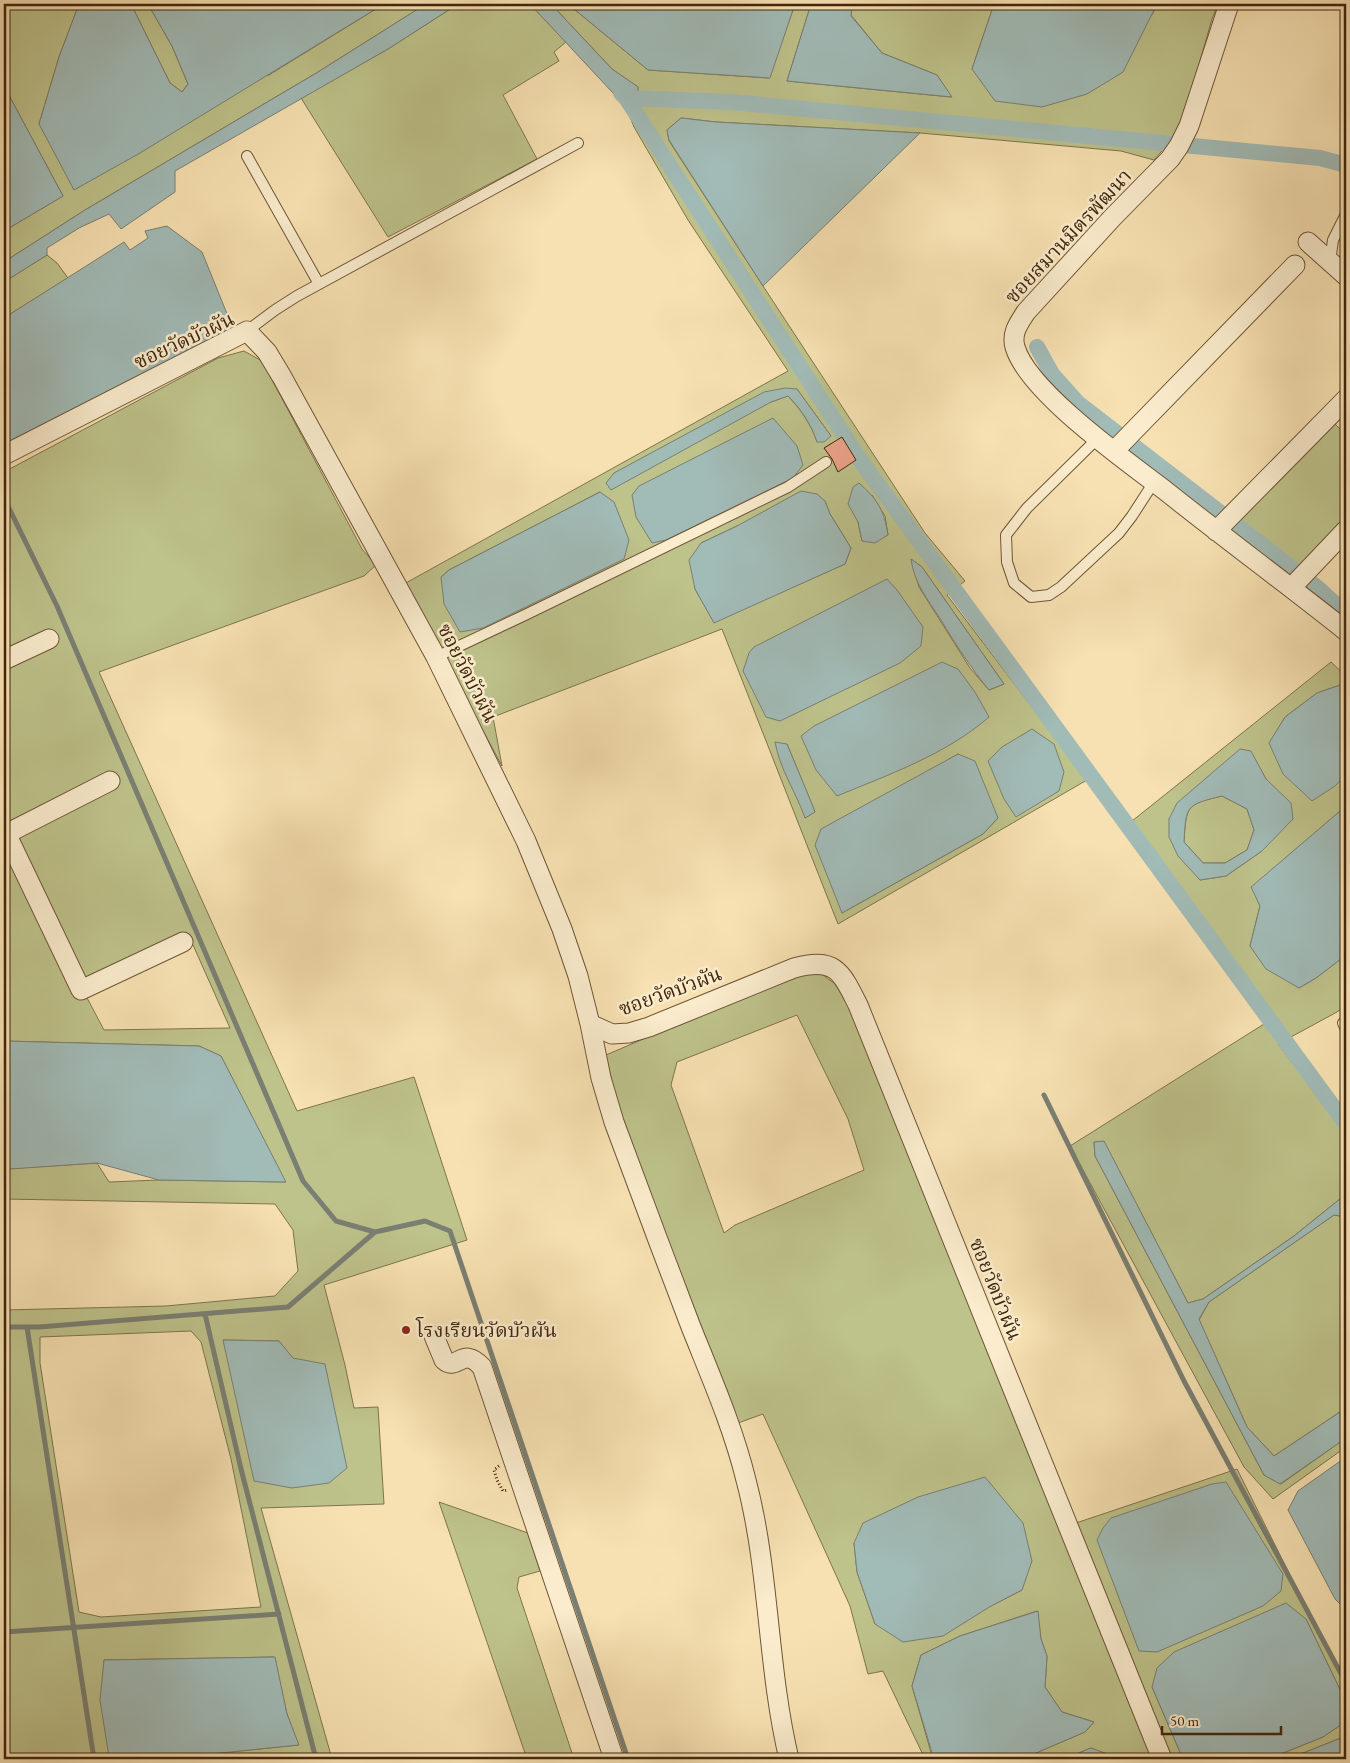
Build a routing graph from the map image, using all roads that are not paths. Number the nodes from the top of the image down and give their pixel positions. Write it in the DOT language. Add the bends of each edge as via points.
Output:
graph roads {
  1 [pos="1229,4"];
  2 [pos="578,143"];
  3 [pos="247,156"];
  4 [pos="1345,216"];
  5 [pos="1308,242"];
  6 [pos="1330,262"];
  7 [pos="1295,266"];
  8 [pos="1346,276"];
  9 [pos="319,284"];
  10 [pos="247,332"];
  11 [pos="1346,399"];
  12 [pos="1098,438"];
  13 [pos="1114,451"];
  14 [pos="4,455"];
  15 [pos="826,462"];
  16 [pos="1154,482"];
  17 [pos="1346,530"];
  18 [pos="1216,531"];
  19 [pos="1291,588"];
  20 [pos="1346,631"];
  21 [pos="49,639"];
  22 [pos="436,657"];
  23 [pos="4,660"];
  24 [pos="110,781"];
  25 [pos="5,833"];
  26 [pos="183,942"];
  27 [pos="590,1024"];
  28 [pos="434,1336"];
  29 [pos="614,1759"];
  30 [pos="789,1759"];
  31 [pos="1162,1759"];
  1 -- 12 [label="street, ซอยสมานมิตรพัฒนา" via="1189,126 1179,146 1026,312 1017,326 1015,347 1021,361 1038,384"];
  2 -- 9 [label="lane"];
  3 -- 9 [label="lane"];
  4 -- 6 [label="lane" via="1333,240"];
  5 -- 6 [label="street"];
  6 -- 8 [label="street"];
  7 -- 13 [label="street"];
  9 -- 10 [label="lane" via="275,310"];
  10 -- 14 [label="street, ซอยวัดบัวผัน"];
  10 -- 22 [label="street, ซอยวัดบัวผัน" via="267,352 282,377"];
  11 -- 18 [label="street"];
  12 -- 13 [label="street, ซอยสมานมิตรพัฒนา"];
  12 -- 16 [label="lane" via="1027,508 1006,535 1007,562 1014,583 1031,597 1049,595 1061,587 1119,534"];
  13 -- 16 [label="street, ซอยสมานมิตรพัฒนา"];
  15 -- 22 [label="lane" via="788,487"];
  16 -- 18 [label="street, ซอยสมานมิตรพัฒนา"];
  17 -- 19 [label="street"];
  18 -- 19 [label="street, ซอยสมานมิตรพัฒนา"];
  19 -- 20 [label="street, ซอยสมานมิตรพัฒนา"];
  21 -- 23 [label="street"];
  22 -- 27 [label="street, ซอยวัดบัวผัน" via="530,850 562,929"];
  24 -- 25 [label="street"];
  25 -- 26 [label="street" via="80,990"];
  27 -- 30 [label="street" via="614,1122 729,1424 746,1480 767,1599 776,1689"];
  27 -- 31 [label="street, ซอยวัดบัวผัน" via="612,1034 649,1027 811,963 825,964 847,982"];
  28 -- 29 [label="street" via="446,1362 450,1364 469,1357 482,1367"];
}
